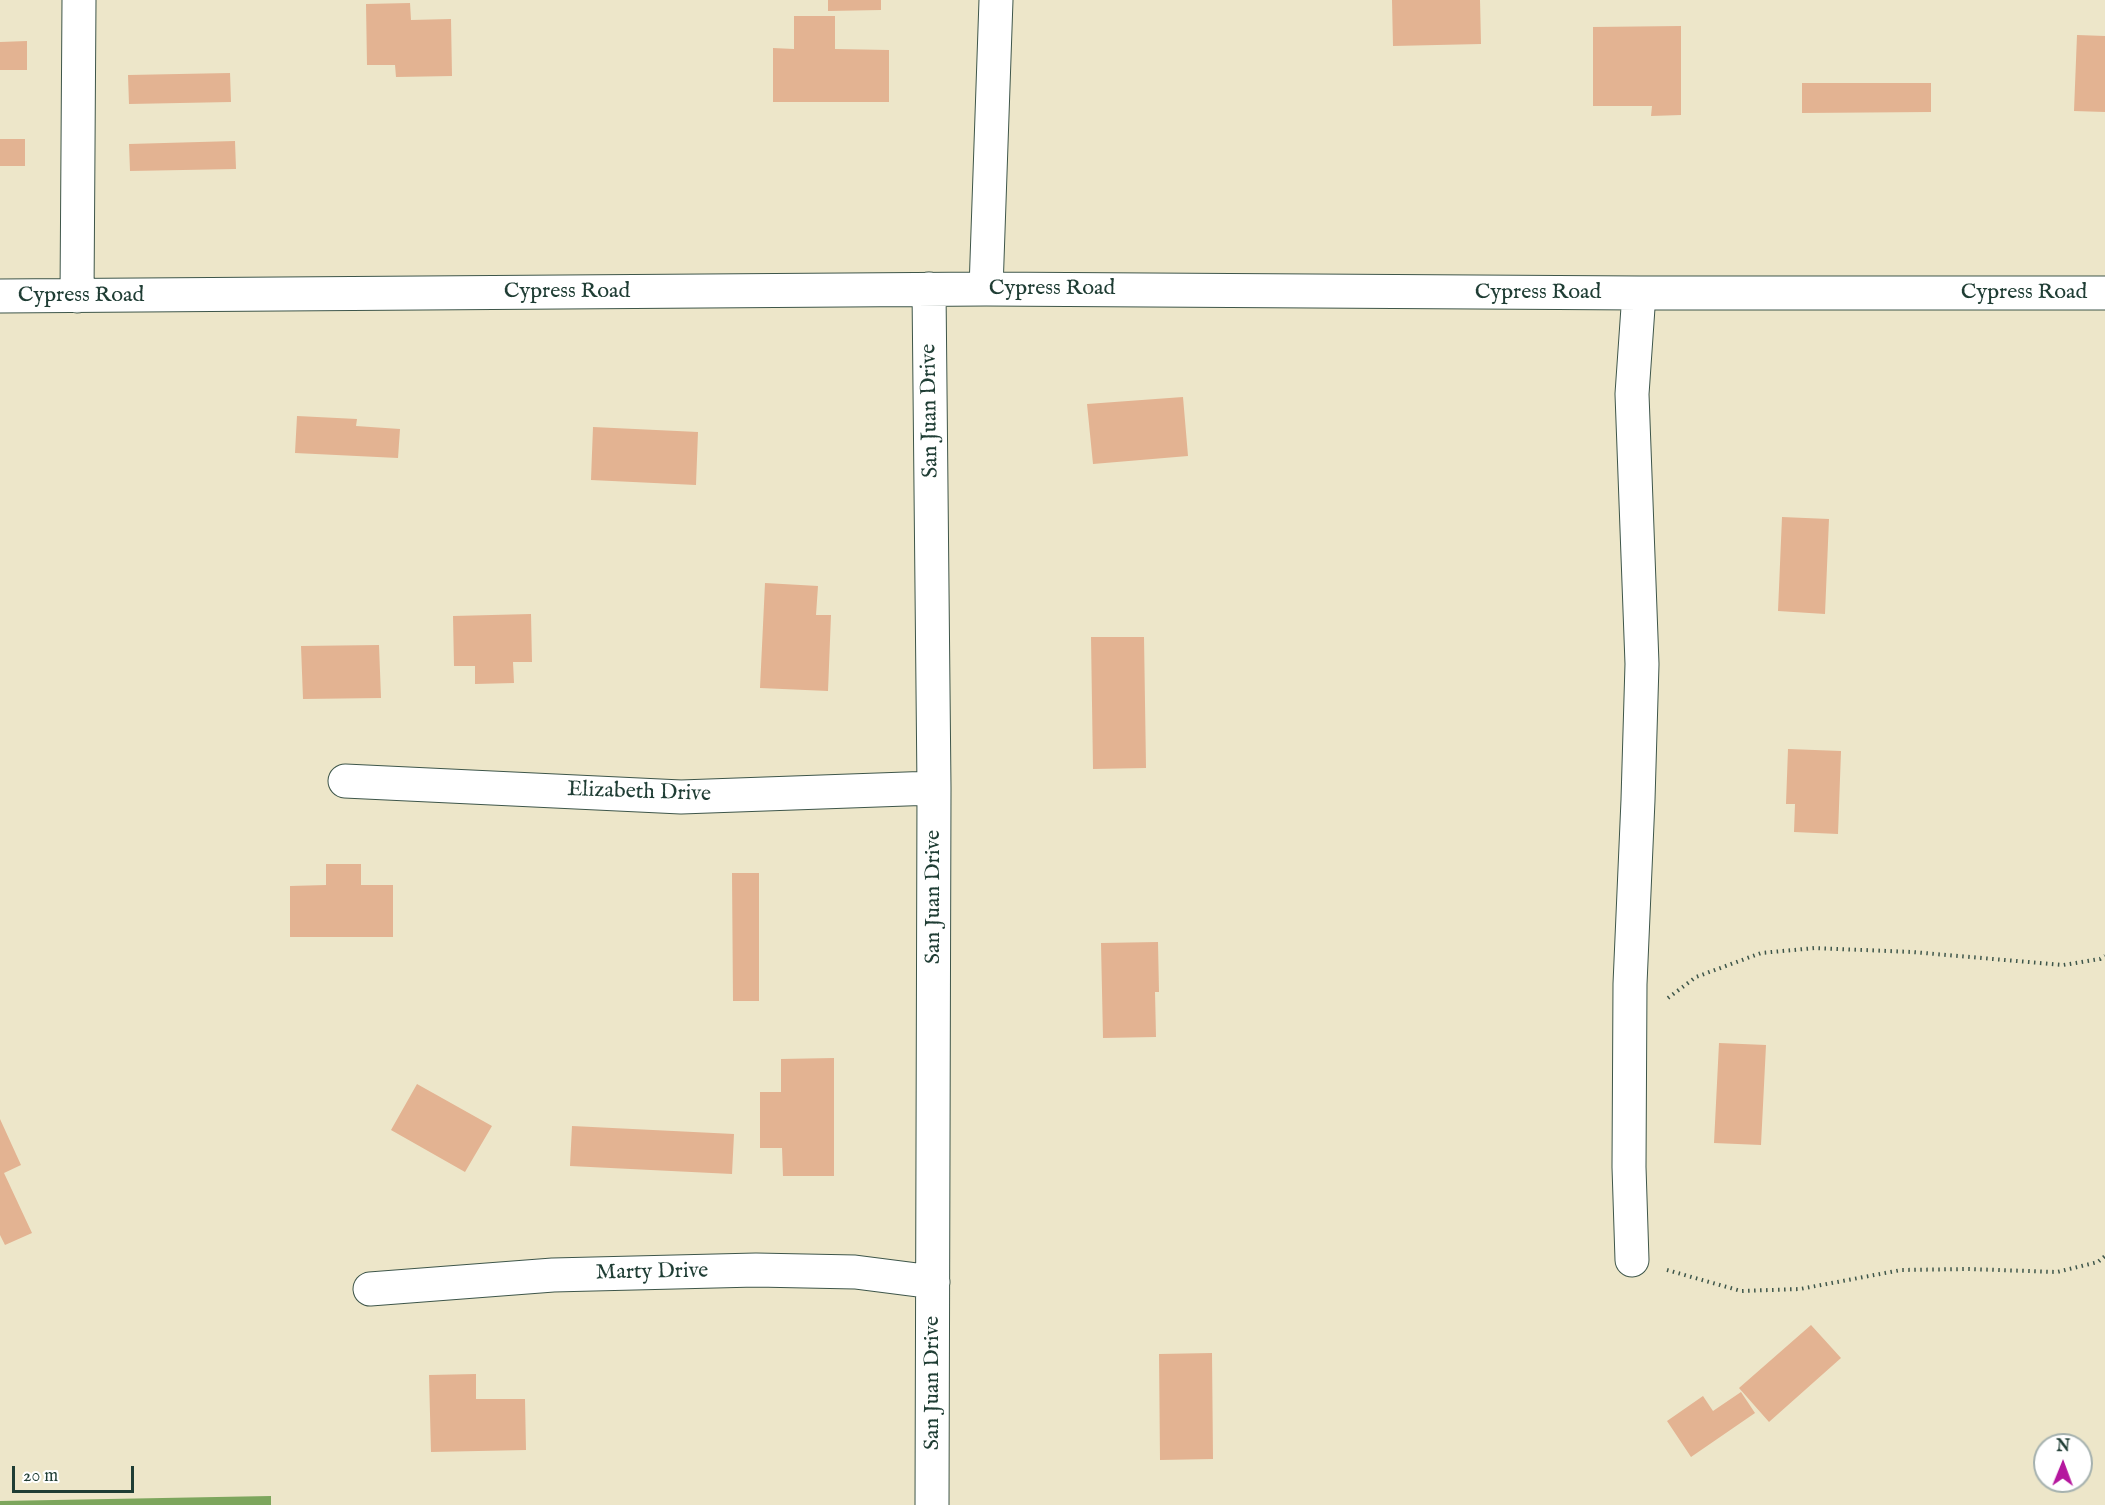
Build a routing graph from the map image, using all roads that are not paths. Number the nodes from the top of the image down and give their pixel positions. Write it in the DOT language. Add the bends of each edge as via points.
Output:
graph roads {
  1 [pos="79,0"];
  2 [pos="996,0"];
  3 [pos="929,289"];
  4 [pos="986,289"];
  5 [pos="1640,293"];
  6 [pos="2105,293"];
  7 [pos="0,296"];
  8 [pos="77,296"];
  9 [pos="345,781"];
  10 [pos="934,788"];
  11 [pos="1632,1260"];
  12 [pos="933,1282"];
  13 [pos="370,1289"];
  14 [pos="932,1505"];
  1 -- 8 [label="street"];
  2 -- 4 [label="street"];
  3 -- 4 [label="street, Cypress Road"];
  3 -- 8 [label="street, Cypress Road"];
  3 -- 10 [label="street, San Juan Drive"];
  4 -- 5 [label="street, Cypress Road"];
  5 -- 6 [label="street, Cypress Road"];
  5 -- 11 [label="street" via="1632,394 1642,664 1630,1028"];
  7 -- 8 [label="street, Cypress Road"];
  9 -- 10 [label="street, Elizabeth Drive" via="681,796"];
  10 -- 12 [label="street, San Juan Drive"];
  12 -- 13 [label="street, Marty Drive" via="855,1272 756,1270 553,1275"];
  12 -- 14 [label="street, San Juan Drive"];
}
